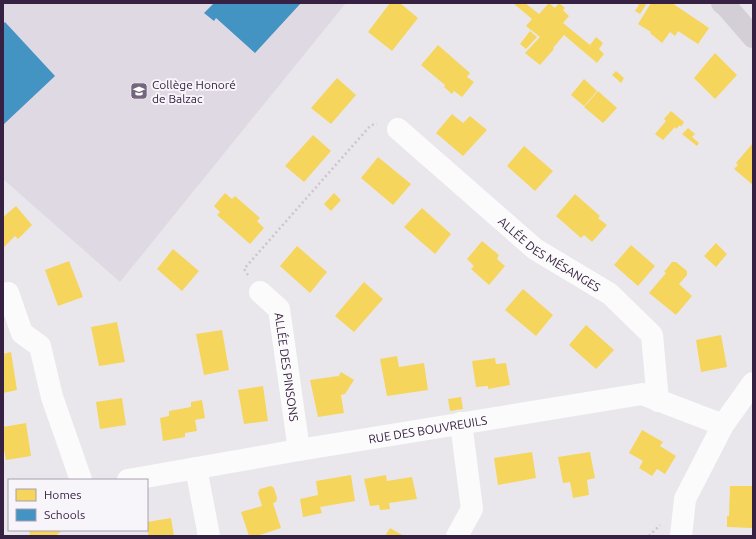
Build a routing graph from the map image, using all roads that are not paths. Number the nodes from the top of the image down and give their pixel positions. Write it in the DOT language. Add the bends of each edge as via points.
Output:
graph roads {
  1 [pos="722,3"];
  2 [pos="753,37"];
  3 [pos="398,129"];
  4 [pos="260,292"];
  5 [pos="8,293"];
  6 [pos="753,383"];
  7 [pos="658,401"];
  8 [pos="461,424"];
  9 [pos="723,425"];
  10 [pos="299,450"];
  11 [pos="196,468"];
  12 [pos="81,479"];
  13 [pos="134,479"];
  14 [pos="209,536"];
  15 [pos="457,536"];
  16 [pos="682,536"];
  1 -- 2 [label="main road"];
  3 -- 7 [label="street, ALLÉE DES MÉSANGES" via="534,249 610,294 652,335"];
  4 -- 10 [label="street, ALLÉE DES PINSONS" via="279,309"];
  5 -- 12 [label="street" via="22,333 40,346 52,397"];
  6 -- 9 [label="street"];
  7 -- 8 [label="street, RUE DES BOUVREUILS" via="642,394"];
  7 -- 9 [label="street, RUE DES BOUVREUILS"];
  8 -- 10 [label="street, RUE DES BOUVREUILS"];
  8 -- 15 [label="street" via="472,509"];
  9 -- 16 [label="street" via="685,499"];
  10 -- 11 [label="street, RUE DES BOUVREUILS"];
  11 -- 13 [label="street, RUE DES BOUVREUILS"];
  11 -- 14 [label="street"];
}
